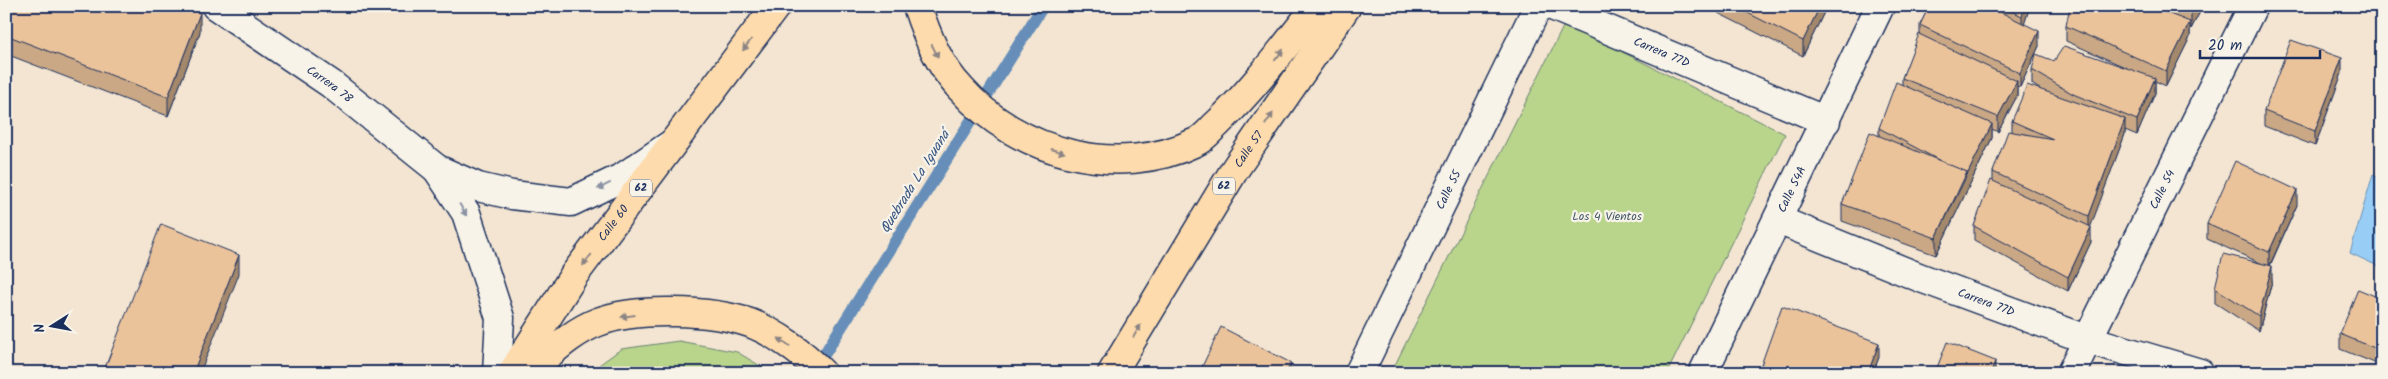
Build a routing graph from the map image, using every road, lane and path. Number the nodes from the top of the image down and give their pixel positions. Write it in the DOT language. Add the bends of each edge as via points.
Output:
graph roads {
  1 [pos="216,6"];
  2 [pos="776,6"];
  3 [pos="917,6"];
  4 [pos="1317,6"];
  5 [pos="1346,6"];
  6 [pos="1538,6"];
  7 [pos="1552,6"];
  8 [pos="1880,6"];
  9 [pos="2253,6"];
  10 [pos="1826,121"];
  11 [pos="675,142"];
  12 [pos="437,169"];
  13 [pos="1778,220"];
  14 [pos="2086,339"];
  15 [pos="498,373"];
  16 [pos="512,373"];
  17 [pos="527,373"];
  18 [pos="822,373"];
  19 [pos="1112,373"];
  20 [pos="1359,373"];
  21 [pos="1703,373"];
  22 [pos="2071,373"];
  23 [pos="2200,373"];
  1 -- 12 [label="street, Carrera 78" via="330,84"];
  2 -- 11 [label="highway, Calle 60 / 62, one-way"];
  3 -- 4 [label="highway, one-way" via="937,55 960,89 984,112 1039,146 1103,159 1168,152 1198,141 1250,92"];
  19 -- 5 [label="highway, Calle 57 / 62, one-way" via="1230,177"];
  6 -- 20 [label="street, Calle 55"];
  7 -- 10 [label="street, Carrera 77D"];
  8 -- 10 [label="street, Calle 54A"];
  9 -- 14 [label="street, Calle 54"];
  10 -- 13 [label="street, Calle 54A"];
  11 -- 12 [label="street, Carrera 78, one-way" via="623,177 572,202 486,189"];
  11 -- 16 [label="highway, Calle 60 / 62, one-way" via="574,275"];
  12 -- 15 [label="street, Carrera 78, one-way" via="466,213 498,310"];
  13 -- 14 [label="street, Carrera 77D" via="1921,278"];
  13 -- 21 [label="street, Calle 54A"];
  14 -- 22 [label="street, Calle 54"];
  14 -- 23 [label="street, Carrera 77D"];
  18 -- 17 [label="highway, one-way" via="783,341 750,323 718,316 660,312 599,322 573,335"];
}
